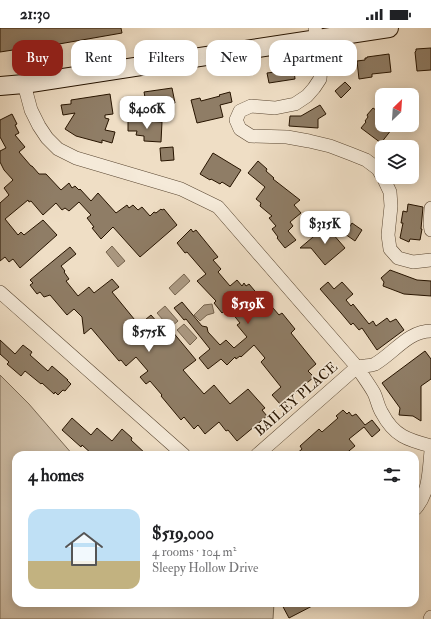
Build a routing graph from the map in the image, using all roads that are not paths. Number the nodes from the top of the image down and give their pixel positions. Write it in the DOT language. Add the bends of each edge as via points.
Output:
graph roads {
  1 [pos="389,28"];
  2 [pos="316,34"];
  3 [pos="24,84"];
  4 [pos="0,86"];
  5 [pos="375,167"];
  6 [pos="386,184"];
  7 [pos="431,208"];
  8 [pos="431,230"];
  9 [pos="431,260"];
  10 [pos="0,292"];
  11 [pos="431,331"];
  12 [pos="357,367"];
  13 [pos="431,446"];
  14 [pos="179,451"];
  15 [pos="262,451"];
  16 [pos="431,451"];
  17 [pos="419,505"];
  1 -- 2 [label="street"];
  2 -- 3 [label="street"];
  2 -- 5 [label="street" via="322,54 320,78 314,88 295,104 275,108 251,106 240,111 236,120 240,129 251,136 287,137 330,146 366,160"];
  3 -- 4 [label="street"];
  3 -- 12 [label="street" via="31,110 39,126 58,149 76,158 181,189 218,207"];
  6 -- 9 [label="street" via="390,192 390,249 398,258 413,262"];
  7 -- 8 [label="street"];
  10 -- 14 [label="street"];
  11 -- 12 [label="street" via="408,338 374,365"];
  12 -- 13 [label="street" via="374,393 390,427 401,436"];
  12 -- 15 [label="street, BAILEY PLACE"];
  16 -- 17 [label="street" via="428,482"];
}
